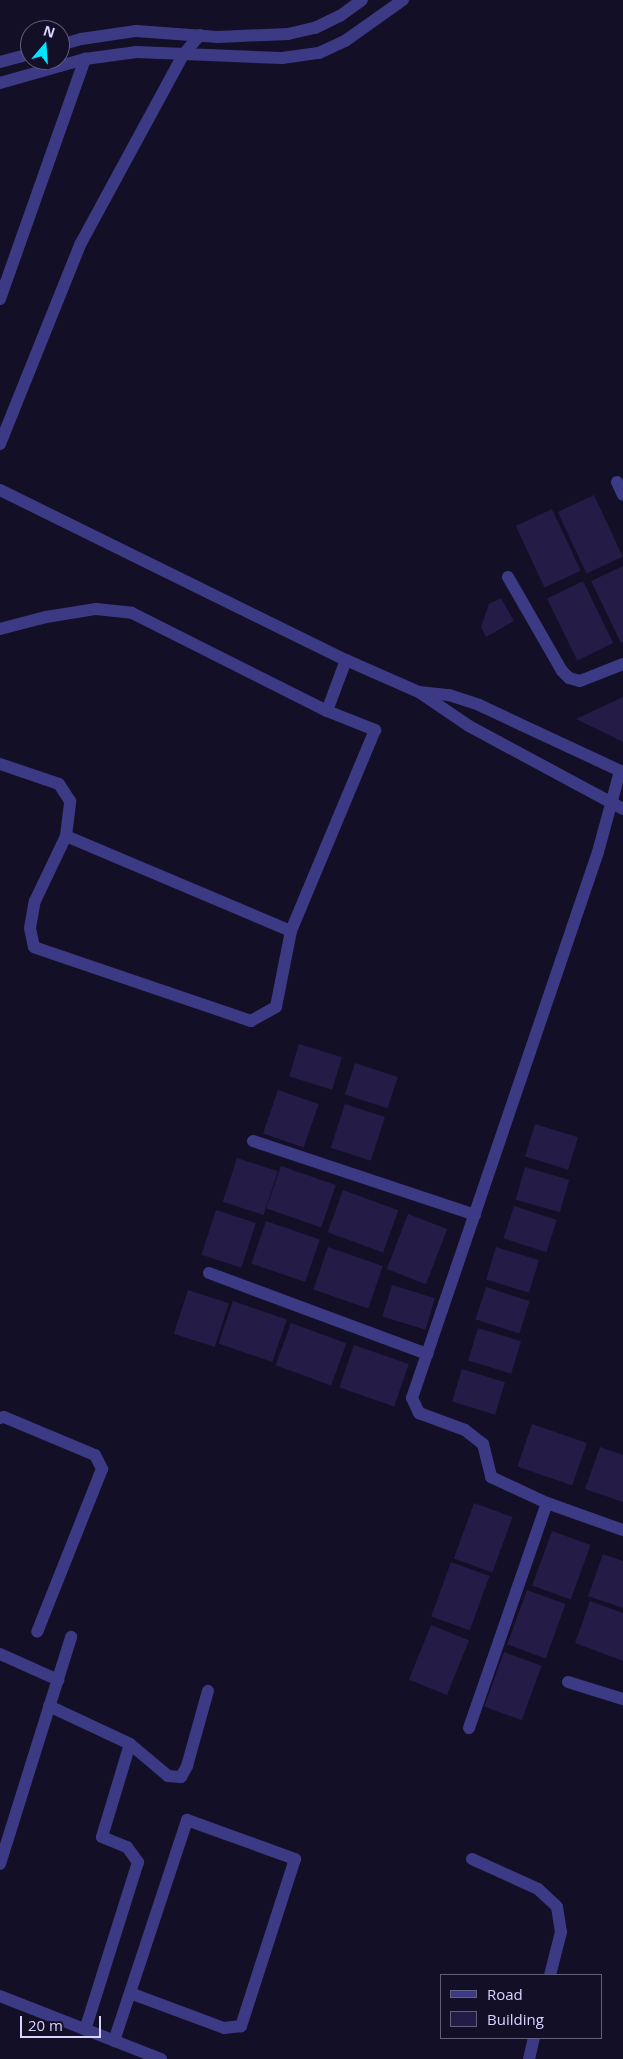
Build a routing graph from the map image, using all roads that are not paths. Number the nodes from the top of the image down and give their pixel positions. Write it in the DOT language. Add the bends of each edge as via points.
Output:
graph roads {
  1 [pos="362,0"];
  2 [pos="403,0"];
  3 [pos="200,35"];
  4 [pos="70,43"];
  5 [pos="183,55"];
  6 [pos="20,57"];
  7 [pos="85,59"];
  8 [pos="0,62"];
  9 [pos="0,83"];
  10 [pos="0,299"];
  11 [pos="0,444"];
  12 [pos="617,482"];
  13 [pos="0,490"];
  14 [pos="623,495"];
  15 [pos="508,577"];
  16 [pos="0,629"];
  17 [pos="346,660"];
  18 [pos="623,664"];
  19 [pos="419,692"];
  20 [pos="327,711"];
  21 [pos="0,764"];
  22 [pos="622,772"];
  23 [pos="617,806"];
  24 [pos="66,836"];
  25 [pos="291,931"];
  26 [pos="253,1141"];
  27 [pos="475,1215"];
  28 [pos="209,1273"];
  29 [pos="427,1354"];
  30 [pos="0,1418"];
  31 [pos="547,1503"];
  32 [pos="623,1530"];
  33 [pos="37,1632"];
  34 [pos="71,1637"];
  35 [pos="0,1654"];
  36 [pos="58,1680"];
  37 [pos="568,1682"];
  38 [pos="208,1690"];
  39 [pos="623,1699"];
  40 [pos="49,1706"];
  41 [pos="470,1728"];
  42 [pos="130,1744"];
  43 [pos="472,1859"];
  44 [pos="0,1864"];
  45 [pos="550,1974"];
  46 [pos="130,1993"];
  47 [pos="0,1996"];
  48 [pos="85,2030"];
  49 [pos="534,2039"];
  50 [pos="114,2041"];
  51 [pos="161,2059"];
  52 [pos="529,2059"];
  1 -- 3 [label="street" via="340,16 315,28 297,32"];
  2 -- 5 [label="street" via="345,41 319,53 282,58"];
  3 -- 4 [label="street" via="136,31"];
  3 -- 5 [label="street"];
  5 -- 7 [label="street" via="137,52"];
  5 -- 11 [label="street" via="80,243"];
  6 -- 8 [label="street"];
  7 -- 9 [label="street"];
  7 -- 10 [label="street"];
  12 -- 14 [label="street"];
  13 -- 17 [label="street"];
  15 -- 18 [label="street" via="569,678 580,680"];
  16 -- 20 [label="street" via="96,609 132,613"];
  17 -- 19 [label="street"];
  17 -- 20 [label="street"];
  19 -- 22 [label="street" via="449,695 479,705"];
  19 -- 23 [label="street" via="470,726"];
  20 -- 25 [label="street" via="375,730"];
  21 -- 24 [label="street" via="59,784 70,801"];
  22 -- 23 [label="street"];
  23 -- 27 [label="street" via="598,852"];
  24 -- 25 [label="street"];
  24 -- 25 [label="street" via="35,901 30,928 34,947 251,1021 276,1007"];
  26 -- 27 [label="street"];
  27 -- 29 [label="street"];
  28 -- 29 [label="street"];
  29 -- 31 [label="street" via="412,1398 419,1413 465,1430 483,1444 491,1477"];
  30 -- 33 [label="street" via="95,1455 102,1468"];
  31 -- 32 [label="street"];
  31 -- 41 [label="street"];
  34 -- 36 [label="street"];
  35 -- 36 [label="street"];
  36 -- 40 [label="street"];
  37 -- 39 [label="street"];
  38 -- 42 [label="street" via="181,1777 168,1776"];
  40 -- 42 [label="street"];
  40 -- 44 [label="street"];
  42 -- 48 [label="street" via="102,1837 127,1847 138,1862"];
  43 -- 45 [label="street" via="538,1889 557,1907 561,1932"];
  46 -- 46 [label="street" via="187,1820 295,1859 241,2026 224,2028"];
  46 -- 50 [label="street"];
  47 -- 48 [label="street"];
  48 -- 50 [label="street"];
  49 -- 52 [label="street"];
  50 -- 51 [label="street"];
}
